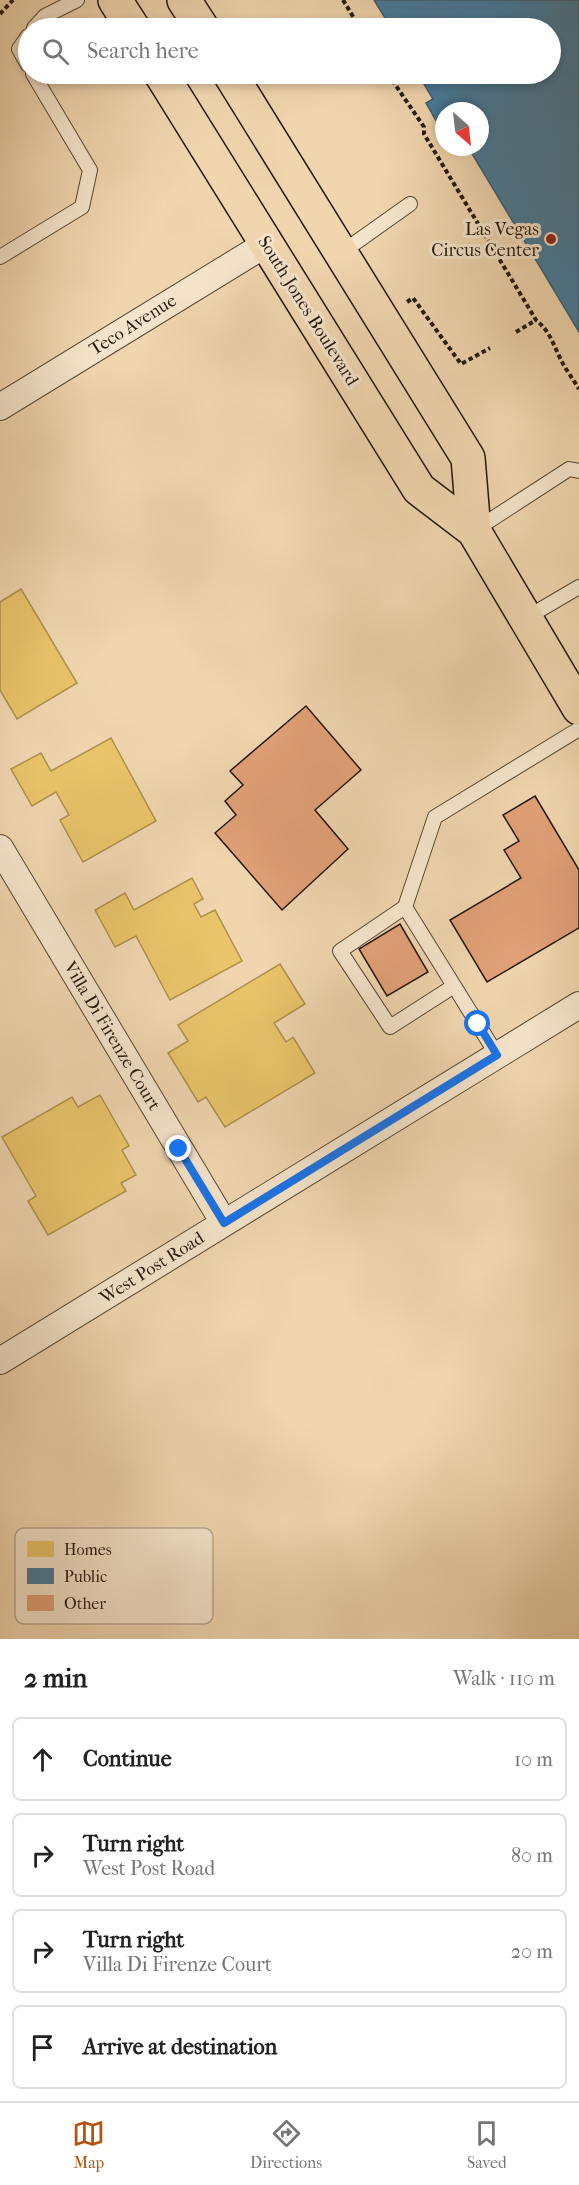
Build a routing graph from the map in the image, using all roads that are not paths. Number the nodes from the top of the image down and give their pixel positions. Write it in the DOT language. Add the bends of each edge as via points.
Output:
graph roads {
  1 [pos="77,0"];
  2 [pos="115,0"];
  3 [pos="184,0"];
  4 [pos="43,18"];
  5 [pos="127,18"];
  6 [pos="196,18"];
  7 [pos="39,84"];
  8 [pos="167,84"];
  9 [pos="236,84"];
  10 [pos="410,204"];
  11 [pos="267,244"];
  12 [pos="341,253"];
  13 [pos="0,257"];
  14 [pos="0,407"];
  15 [pos="579,471"];
  16 [pos="474,531"];
  17 [pos="579,587"];
  18 [pos="526,618"];
  19 [pos="579,708"];
  20 [pos="579,729"];
  21 [pos="0,848"];
  22 [pos="405,907"];
  23 [pos="454,986"];
  24 [pos="579,1005"];
  25 [pos="497,1055"];
  26 [pos="224,1223"];
  27 [pos="0,1361"];
  1 -- 4 [label="lane"];
  2 -- 5 [label="main road"];
  3 -- 6 [label="main road"];
  7 -- 13 [label="lane" via="90,170 82,207"];
  8 -- 11 [label="main road, South Jones Boulevard"];
  9 -- 12 [label="main road, South Jones Boulevard"];
  10 -- 12 [label="lane"];
  11 -- 14 [label="street, Teco Avenue"];
  11 -- 16 [label="main road, South Jones Boulevard" via="419,489"];
  12 -- 16 [label="main road, South Jones Boulevard" via="468,458"];
  15 -- 16 [label="lane" via="569,469"];
  16 -- 18 [label="main road, South Jones Boulevard"];
  17 -- 18 [label="lane"];
  18 -- 19 [label="main road, South Jones Boulevard"];
  20 -- 22 [label="lane" via="435,817"];
  21 -- 26 [label="street, Villa Di Firenze Court"];
  22 -- 23 [label="lane"];
  22 -- 23 [label="lane" via="340,951 390,1027"];
  23 -- 25 [label="lane"];
  24 -- 25 [label="street, West Post Road"];
  25 -- 26 [label="street, West Post Road"];
  26 -- 27 [label="street, West Post Road"];
}
